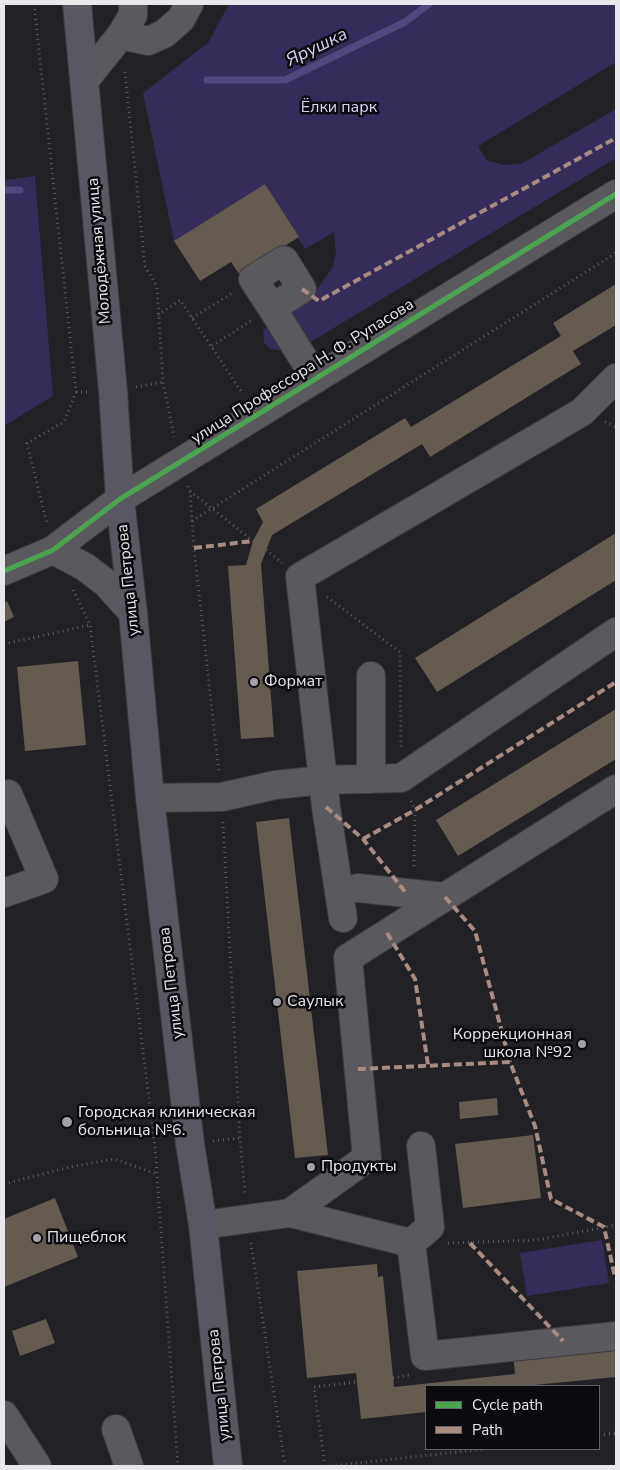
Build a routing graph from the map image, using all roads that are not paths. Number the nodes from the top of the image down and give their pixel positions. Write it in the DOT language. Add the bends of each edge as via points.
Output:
graph roads {
  1 [pos="77,4"];
  2 [pos="133,4"];
  3 [pos="189,4"];
  4 [pos="121,35"];
  5 [pos="84,81"];
  6 [pos="616,194"];
  7 [pos="272,308"];
  8 [pos="616,378"];
  9 [pos="316,379"];
  10 [pos="120,499"];
  11 [pos="53,550"];
  12 [pos="4,571"];
  13 [pos="133,613"];
  14 [pos="616,632"];
  15 [pos="371,676"];
  16 [pos="371,779"];
  17 [pos="323,780"];
  18 [pos="616,789"];
  19 [pos="4,795"];
  20 [pos="150,798"];
  21 [pos="358,888"];
  22 [pos="4,892"];
  23 [pos="445,897"];
  24 [pos="343,918"];
  25 [pos="421,1146"];
  26 [pos="290,1213"];
  27 [pos="203,1224"];
  28 [pos="411,1243"];
  29 [pos="616,1336"];
  30 [pos="4,1415"];
  31 [pos="116,1429"];
  32 [pos="37,1466"];
  33 [pos="129,1466"];
  34 [pos="228,1466"];
  1 -- 5 [label="main road, Молодёжная улица"];
  2 -- 4 [label="street" via="133,15"];
  3 -- 4 [label="street" via="181,20 164,34 148,41"];
  4 -- 5 [label="street"];
  5 -- 10 [label="main road, Молодёжная улица"];
  6 -- 9 [label="street, улица Профессора Н. Ф. Рупасова"];
  7 -- 7 [label="street" via="253,279 284,260 302,289"];
  7 -- 9 [label="street"];
  8 -- 17 [label="street" via="582,412 300,577"];
  9 -- 10 [label="street, улица Профессора Н. Ф. Рупасова"];
  10 -- 11 [label="street, улица Профессора Н. Ф. Рупасова"];
  10 -- 13 [label="main road, улица Петрова"];
  11 -- 12 [label="street, улица Профессора Н. Ф. Рупасова"];
  11 -- 13 [label="street" via="106,583"];
  13 -- 20 [label="main road, улица Петрова"];
  14 -- 16 [label="street" via="401,778"];
  15 -- 16 [label="street"];
  16 -- 17 [label="street"];
  17 -- 20 [label="street" via="275,785 222,797"];
  17 -- 24 [label="street"];
  18 -- 23 [label="street"];
  19 -- 22 [label="street" via="8,794 44,879"];
  20 -- 27 [label="main road, улица Петрова" via="190,1144"];
  21 -- 23 [label="street"];
  23 -- 26 [label="street" via="348,958 367,1158"];
  25 -- 28 [label="street" via="430,1227"];
  26 -- 27 [label="street"];
  26 -- 28 [label="street"];
  27 -- 34 [label="main road, улица Петрова"];
  28 -- 29 [label="street" via="426,1356"];
  30 -- 32 [label="street"];
  31 -- 33 [label="street"];
}
